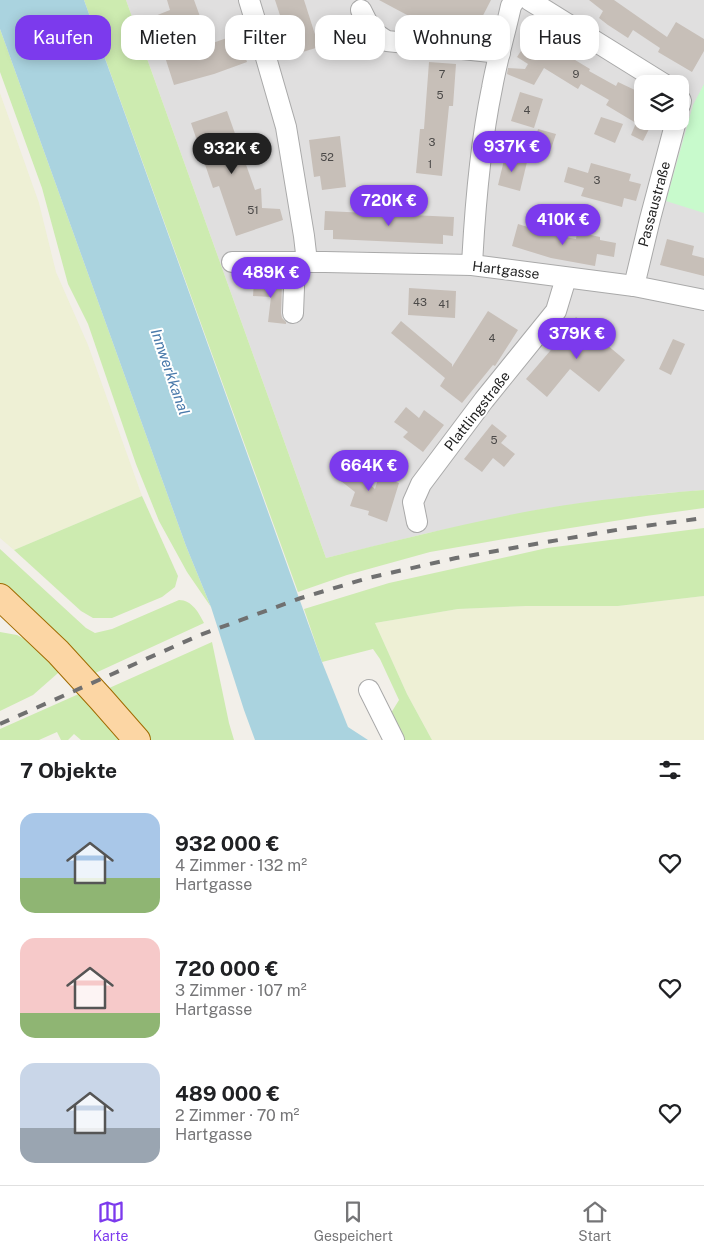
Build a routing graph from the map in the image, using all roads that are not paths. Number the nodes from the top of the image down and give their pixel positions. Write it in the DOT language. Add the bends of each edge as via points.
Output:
graph roads {
  1 [pos="249,0"];
  2 [pos="515,0"];
  3 [pos="529,0"];
  4 [pos="362,10"];
  5 [pos="510,15"];
  6 [pos="395,42"];
  7 [pos="498,60"];
  8 [pos="650,75"];
  9 [pos="674,130"];
  10 [pos="232,262"];
  11 [pos="301,262"];
  12 [pos="472,266"];
  13 [pos="566,278"];
  14 [pos="634,286"];
  15 [pos="704,300"];
  16 [pos="293,313"];
  17 [pos="417,522"];
  18 [pos="0,597"];
  19 [pos="369,690"];
  20 [pos="137,740"];
  21 [pos="394,740"];
  1 -- 11 [label="street" via="286,127 304,236"];
  2 -- 5 [label="street"];
  3 -- 8 [label="street"];
  4 -- 6 [label="street" via="371,29 387,41"];
  7 -- 12 [label="street" via="479,174"];
  9 -- 14 [label="street, Passaustraße"];
  10 -- 11 [label="street, Hartgasse"];
  11 -- 12 [label="street, Hartgasse"];
  11 -- 16 [label="street"];
  12 -- 13 [label="street, Hartgasse"];
  13 -- 14 [label="street, Hartgasse"];
  13 -- 17 [label="street, Plattlingstraße" via="556,311 421,484 413,502"];
  14 -- 15 [label="street, Hartgasse"];
  18 -- 20 [label="main road" via="58,652"];
  19 -- 21 [label="street"];
}
